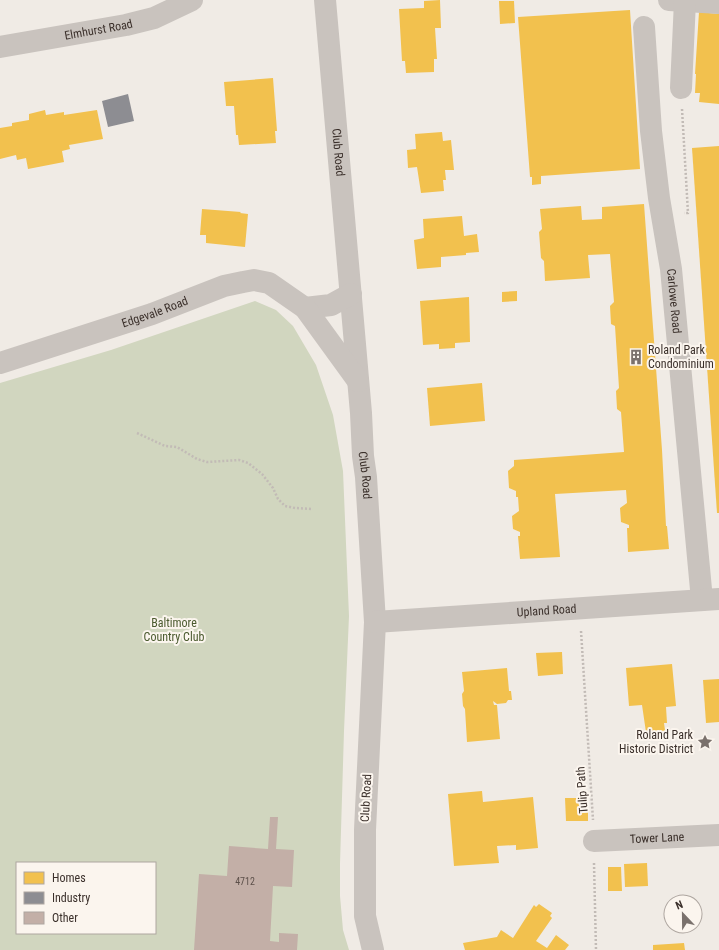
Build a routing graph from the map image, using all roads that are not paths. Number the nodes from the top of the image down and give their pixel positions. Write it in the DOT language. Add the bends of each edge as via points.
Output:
graph roads {
  1 [pos="192,0"];
  2 [pos="326,0"];
  3 [pos="677,1"];
  4 [pos="719,3"];
  5 [pos="644,27"];
  6 [pos="0,47"];
  7 [pos="681,88"];
  8 [pos="351,294"];
  9 [pos="305,308"];
  10 [pos="0,363"];
  11 [pos="358,381"];
  12 [pos="710,600"];
  13 [pos="375,622"];
  14 [pos="719,835"];
  15 [pos="594,841"];
  16 [pos="374,950"];
  1 -- 6 [label="street, Elmhurst Road" via="154,18 126,25"];
  2 -- 8 [label="street, Club Road"];
  3 -- 4 [label="street"];
  3 -- 7 [label="street"];
  5 -- 12 [label="street, Carlowe Road" via="651,130 671,269"];
  8 -- 9 [label="street" via="330,305"];
  8 -- 11 [label="street, Club Road"];
  9 -- 10 [label="street, Edgevale Road" via="268,283 254,280 224,286 152,314"];
  9 -- 11 [label="street, Edgevale Road"];
  11 -- 13 [label="street, Club Road"];
  12 -- 13 [label="street, Upland Road"];
  13 -- 16 [label="street, Club Road" via="365,830 366,916"];
  14 -- 15 [label="street, Tower Lane"];
}
